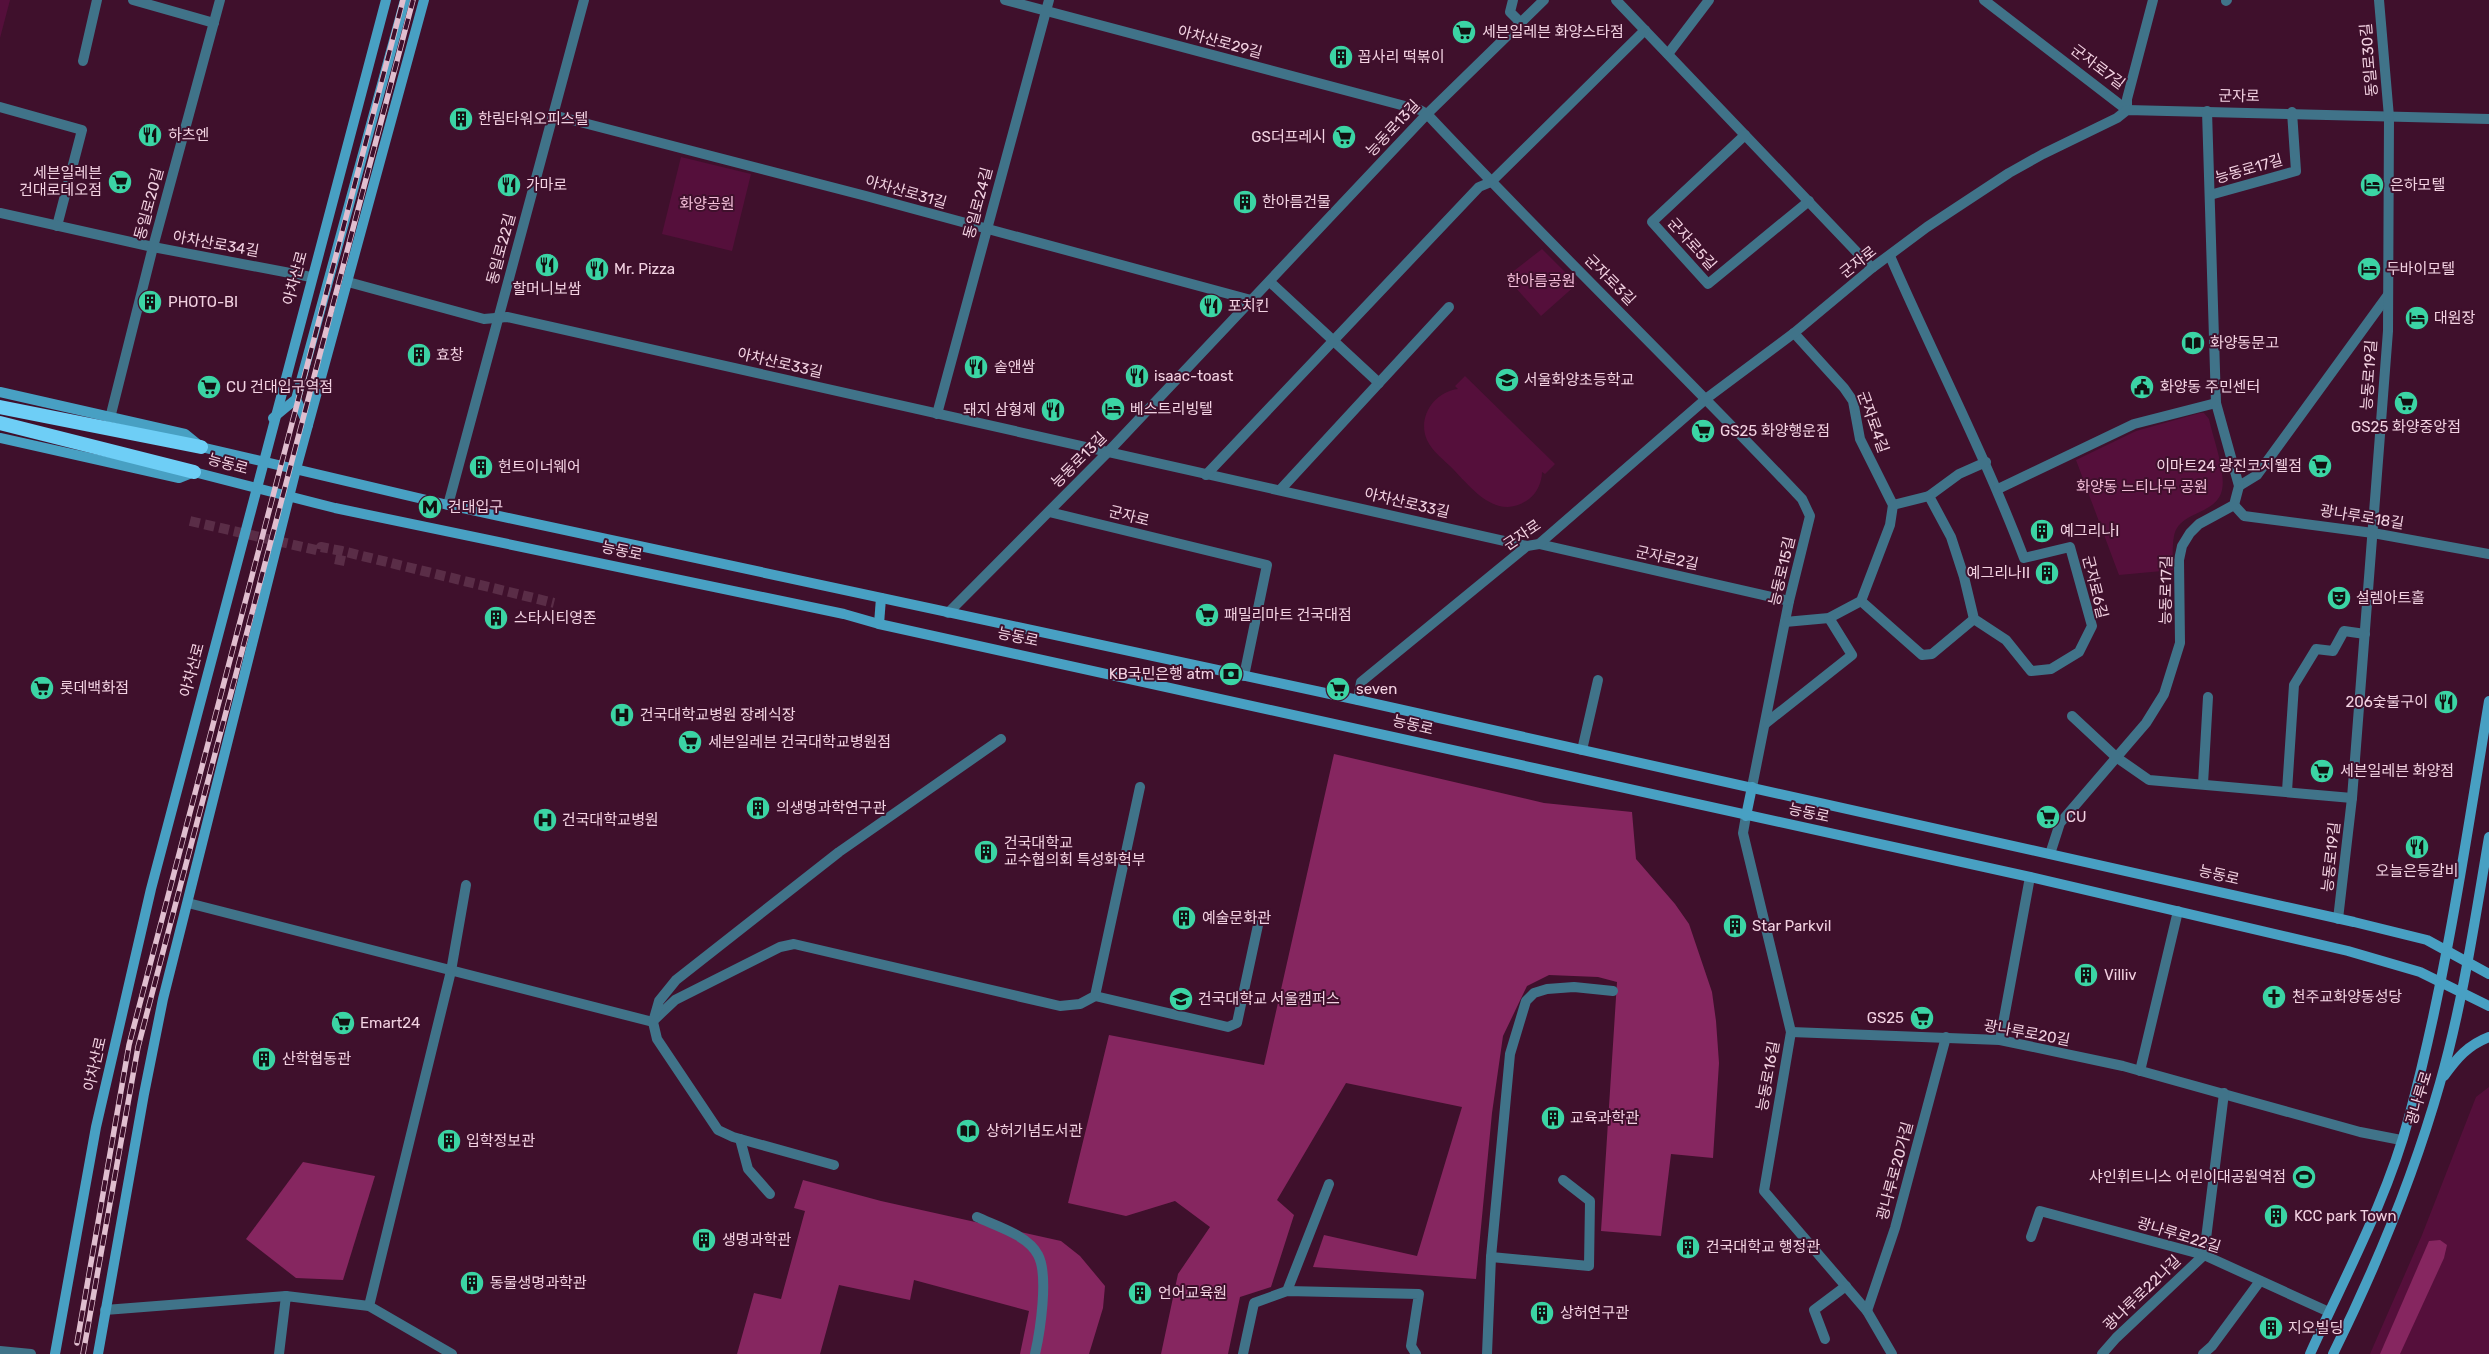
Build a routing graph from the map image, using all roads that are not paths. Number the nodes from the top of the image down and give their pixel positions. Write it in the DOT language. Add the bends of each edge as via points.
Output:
graph roads {
  1 [pos="97,0"];
  2 [pos="133,0"];
  3 [pos="220,0"];
  4 [pos="386,0"];
  5 [pos="405,0"];
  6 [pos="424,0"];
  7 [pos="584,0"];
  8 [pos="1005,0"];
  9 [pos="1049,0"];
  10 [pos="1513,0"];
  11 [pos="1544,0"];
  12 [pos="1616,0"];
  13 [pos="1709,0"];
  14 [pos="1984,0"];
  15 [pos="2153,0"];
  16 [pos="2379,0"];
  17 [pos="1046,11"];
  18 [pos="1520,22"];
  19 [pos="214,23"];
  20 [pos="1645,30"];
  21 [pos="1668,54"];
  22 [pos="83,61"];
  23 [pos="0,107"];
  24 [pos="2127,110"];
  25 [pos="2207,111"];
  26 [pos="2292,112"];
  27 [pos="1427,114"];
  28 [pos="553,115"];
  29 [pos="2389,117"];
  30 [pos="2489,119"];
  31 [pos="1745,135"];
  32 [pos="1491,182"];
  33 [pos="2210,195"];
  34 [pos="1809,202"];
  35 [pos="0,213"];
  36 [pos="56,226"];
  37 [pos="986,229"];
  38 [pos="152,248"];
  39 [pos="1890,256"];
  40 [pos="1872,268"];
  41 [pos="311,277"];
  42 [pos="348,282"];
  43 [pos="1270,282"];
  44 [pos="2388,295"];
  45 [pos="1251,300"];
  46 [pos="1449,308"];
  47 [pos="498,317"];
  48 [pos="1794,334"];
  49 [pos="1331,340"];
  50 [pos="1379,383"];
  51 [pos="0,392"];
  52 [pos="1707,398"];
  53 [pos="296,399"];
  54 [pos="2216,403"];
  55 [pos="0,407"];
  56 [pos="936,414"];
  57 [pos="110,418"];
  58 [pos="273,418"];
  59 [pos="0,423"];
  60 [pos="308,425"];
  61 [pos="0,438"];
  62 [pos="201,447"];
  63 [pos="1108,452"];
  64 [pos="262,461"];
  65 [pos="1986,462"];
  66 [pos="296,469"];
  67 [pos="194,472"];
  68 [pos="1206,474"];
  69 [pos="2239,486"];
  70 [pos="255,488"];
  71 [pos="1998,489"];
  72 [pos="1281,490"];
  73 [pos="1929,496"];
  74 [pos="288,497"];
  75 [pos="448,505"];
  76 [pos="1893,505"];
  77 [pos="2234,505"];
  78 [pos="1048,512"];
  79 [pos="2373,533"];
  80 [pos="1539,544"];
  81 [pos="1527,546"];
  82 [pos="2489,554"];
  83 [pos="881,598"];
  84 [pos="1789,600"];
  85 [pos="1862,601"];
  86 [pos="948,612"];
  87 [pos="1829,618"];
  88 [pos="1974,620"];
  89 [pos="1785,622"];
  90 [pos="879,624"];
  91 [pos="2365,634"];
  92 [pos="1244,676"];
  93 [pos="1598,680"];
  94 [pos="2208,697"];
  95 [pos="1358,700"];
  96 [pos="2489,700"];
  97 [pos="2072,716"];
  98 [pos="1766,723"];
  99 [pos="1002,739"];
  100 [pos="1582,750"];
  101 [pos="2116,757"];
  102 [pos="2203,784"];
  103 [pos="1140,787"];
  104 [pos="1752,787"];
  105 [pos="2287,791"];
  106 [pos="2352,798"];
  107 [pos="1746,816"];
  108 [pos="2489,837"];
  109 [pos="2050,854"];
  110 [pos="2030,877"];
  111 [pos="466,884"];
  112 [pos="188,903"];
  113 [pos="2178,912"];
  114 [pos="2338,919"];
  115 [pos="1258,925"];
  116 [pos="2446,951"];
  117 [pos="2467,962"];
  118 [pos="451,971"];
  119 [pos="2489,974"];
  120 [pos="2440,983"];
  121 [pos="1613,992"];
  122 [pos="2461,993"];
  123 [pos="1095,996"];
  124 [pos="2489,1006"];
  125 [pos="653,1022"];
  126 [pos="1791,1032"];
  127 [pos="1946,1037"];
  128 [pos="2489,1037"];
  129 [pos="2000,1040"];
  130 [pos="2140,1070"];
  131 [pos="2440,1081"];
  132 [pos="2224,1093"];
  133 [pos="740,1139"];
  134 [pos="2401,1140"];
  135 [pos="834,1166"];
  136 [pos="1563,1180"];
  137 [pos="1329,1184"];
  138 [pos="770,1194"];
  139 [pos="977,1217"];
  140 [pos="2032,1237"];
  141 [pos="2204,1255"];
  142 [pos="1491,1256"];
  143 [pos="2260,1281"];
  144 [pos="1846,1286"];
  145 [pos="1286,1291"];
  146 [pos="286,1296"];
  147 [pos="368,1306"];
  148 [pos="105,1310"];
  149 [pos="1867,1311"];
  150 [pos="2329,1312"];
  151 [pos="1825,1339"];
  152 [pos="0,1351"];
  153 [pos="31,1354"];
  154 [pos="55,1354"];
  155 [pos="98,1354"];
  156 [pos="279,1354"];
  157 [pos="452,1354"];
  158 [pos="1036,1354"];
  159 [pos="1242,1354"];
  160 [pos="1416,1354"];
  161 [pos="1487,1354"];
  162 [pos="1892,1354"];
  163 [pos="2102,1354"];
  164 [pos="2203,1354"];
  165 [pos="2310,1354"];
  166 [pos="2333,1354"];
  1 -- 22 [label="street"];
  2 -- 19 [label="street"];
  3 -- 19 [label="street, 동일로20길"];
  4 -- 41 [label="main road, 아차산로"];
  5 -- 53 [label="main road"];
  6 -- 42 [label="main road"];
  7 -- 28 [label="street, 동일로22길"];
  8 -- 17 [label="street, 아차산로29길"];
  9 -- 17 [label="street, 동일로24길"];
  10 -- 18 [label="street" via="1510,12"];
  11 -- 18 [label="street, 능동로13길"];
  12 -- 20 [label="street"];
  13 -- 21 [label="street"];
  14 -- 24 [label="street, 군자로7길"];
  15 -- 24 [label="street, 군자로7길" via="2126,99"];
  16 -- 29 [label="street, 동일로30길"];
  17 -- 27 [label="street, 아차산로29길"];
  17 -- 37 [label="street, 동일로24길"];
  18 -- 27 [label="street, 능동로13길"];
  19 -- 38 [label="street, 동일로20길"];
  20 -- 21 [label="street"];
  20 -- 32 [label="street"];
  21 -- 31 [label="street"];
  23 -- 36 [label="street" via="82,130"];
  24 -- 25 [label="street, 군자로"];
  24 -- 39 [label="street, 군자로" via="2000,178"];
  25 -- 26 [label="street, 군자로"];
  25 -- 33 [label="street, 능동로17길"];
  26 -- 29 [label="street, 군자로"];
  26 -- 33 [label="street, 능동로17길" via="2296,171"];
  27 -- 32 [label="street, 군자로3길"];
  27 -- 43 [label="street, 능동로13길"];
  28 -- 37 [label="street, 아차산로31길"];
  28 -- 47 [label="street, 동일로22길"];
  29 -- 30 [label="street, 군자로"];
  29 -- 44 [label="street, 능동로19길"];
  31 -- 34 [label="street"];
  31 -- 34 [label="street, 군자로5길" via="1652,222 1708,284"];
  32 -- 49 [label="street" via="1479,187"];
  32 -- 52 [label="street, 군자로3길"];
  33 -- 54 [label="street, 능동로17길"];
  34 -- 40 [label="street"];
  35 -- 36 [label="street, 아차산로34길"];
  36 -- 38 [label="street, 아차산로34길"];
  37 -- 45 [label="street, 아차산로31길"];
  37 -- 56 [label="street, 동일로24길"];
  38 -- 41 [label="street, 아차산로34길"];
  38 -- 57 [label="street, 동일로20길"];
  39 -- 40 [label="street, 군자로"];
  39 -- 65 [label="street, 군자로6길"];
  40 -- 48 [label="street, 군자로"];
  41 -- 58 [label="main road, 아차산로"];
  42 -- 47 [label="street, 아차산로33길" via="484,318"];
  42 -- 60 [label="main road"];
  43 -- 45 [label="street, 능동로13길"];
  43 -- 49 [label="street"];
  44 -- 69 [label="street" via="2257,475"];
  44 -- 79 [label="street, 능동로19길"];
  45 -- 63 [label="street, 능동로13길"];
  46 -- 50 [label="street"];
  47 -- 56 [label="street, 아차산로33길"];
  47 -- 75 [label="street, 동일로22길"];
  48 -- 52 [label="street, 군자로"];
  48 -- 76 [label="street, 군자로4길" via="1853,401 1860,439"];
  49 -- 50 [label="street"];
  49 -- 68 [label="street"];
  50 -- 72 [label="street"];
  51 -- 57 [label="main road, 능동로"];
  52 -- 80 [label="street, 군자로"];
  52 -- 84 [label="street, 능동로15길" via="1802,499 1810,516"];
  53 -- 58 [label="main road"];
  53 -- 60 [label="main road"];
  54 -- 69 [label="street, 능동로17길"];
  54 -- 71 [label="street" via="2134,424"];
  55 -- 62 [label="highway, 능동로"];
  56 -- 63 [label="street, 아차산로33길"];
  57 -- 62 [label="main road, 능동로" via="185,434"];
  58 -- 64 [label="main road, 아차산로"];
  59 -- 67 [label="highway"];
  60 -- 66 [label="main road"];
  61 -- 67 [label="main road, 능동로" via="179,478"];
  62 -- 64 [label="main road, 능동로"];
  63 -- 68 [label="street, 아차산로33길"];
  63 -- 78 [label="street, 능동로13길"];
  64 -- 66 [label="main road, 능동로"];
  64 -- 70 [label="main road, 아차산로"];
  65 -- 71 [label="street, 군자로6길"];
  65 -- 73 [label="street" via="1959,474"];
  66 -- 74 [label="main road"];
  66 -- 75 [label="main road, 능동로"];
  67 -- 70 [label="main road, 능동로"];
  68 -- 72 [label="street, 아차산로33길"];
  69 -- 77 [label="street"];
  70 -- 74 [label="main road, 능동로"];
  70 -- 154 [label="main road, 아차산로" via="150,889 96,1127"];
  71 -- 88 [label="street, 군자로6길" via="2024,558 2070,547 2092,626 2079,652 2051,669 2031,671 2006,640"];
  72 -- 81 [label="street, 아차산로33길"];
  73 -- 76 [label="street"];
  73 -- 88 [label="street" via="1950,537"];
  74 -- 90 [label="main road, 능동로"];
  74 -- 112 [label="main road"];
  75 -- 83 [label="main road, 능동로"];
  76 -- 85 [label="street" via="1890,525"];
  77 -- 79 [label="street, 광나루로18길" via="2244,516"];
  77 -- 101 [label="street, 능동로17길" via="2199,524 2182,546 2178,656 2156,709"];
  78 -- 86 [label="street, 능동로13길"];
  78 -- 92 [label="street, 군자로" via="1267,565"];
  79 -- 82 [label="street, 광나루로18길"];
  79 -- 91 [label="street, 능동로19길"];
  80 -- 81 [label="street, 군자로"];
  80 -- 84 [label="street, 군자로2길"];
  81 -- 95 [label="street, 군자로" via="1361,682"];
  83 -- 86 [label="main road, 능동로"];
  83 -- 90 [label="main road"];
  84 -- 89 [label="street, 능동로15길"];
  85 -- 87 [label="street"];
  85 -- 88 [label="street" via="1922,655 1932,654"];
  86 -- 92 [label="main road, 능동로"];
  87 -- 89 [label="street"];
  87 -- 98 [label="street" via="1852,655"];
  89 -- 98 [label="street, 능동로15길"];
  90 -- 107 [label="main road, 능동로"];
  91 -- 105 [label="street" via="2344,631 2333,651 2316,649 2294,685"];
  91 -- 106 [label="street, 능동로19길"];
  92 -- 95 [label="main road, 능동로"];
  93 -- 100 [label="street"];
  94 -- 102 [label="street"];
  95 -- 100 [label="main road, 능동로"];
  96 -- 116 [label="main road, 광나루로"];
  97 -- 101 [label="street"];
  98 -- 104 [label="street, 능동로15길"];
  99 -- 125 [label="street" via="839,852 691,967 659,1001"];
  100 -- 104 [label="main road, 능동로"];
  101 -- 102 [label="street" via="2149,780"];
  101 -- 109 [label="street, 능동로17길" via="2060,823"];
  102 -- 105 [label="street"];
  103 -- 123 [label="street"];
  104 -- 107 [label="main road"];
  104 -- 109 [label="main road, 능동로"];
  105 -- 106 [label="street"];
  106 -- 114 [label="street, 능동로19길"];
  107 -- 110 [label="main road, 능동로"];
  107 -- 126 [label="street, 능동로16길" via="1743,833"];
  108 -- 117 [label="main road, 광나루로"];
  109 -- 114 [label="main road, 능동로"];
  110 -- 113 [label="main road, 능동로"];
  110 -- 129 [label="street"];
  111 -- 118 [label="street"];
  112 -- 118 [label="street"];
  112 -- 148 [label="main road" via="146,1084"];
  113 -- 120 [label="main road, 능동로" via="2348,951 2420,972"];
  113 -- 130 [label="street"];
  114 -- 116 [label="main road, 능동로" via="2427,940"];
  115 -- 123 [label="street" via="1237,1023 1228,1027"];
  116 -- 117 [label="main road, 능동로"];
  116 -- 120 [label="main road, 광나루로"];
  117 -- 119 [label="main road, 능동로"];
  117 -- 122 [label="main road, 광나루로"];
  118 -- 125 [label="street"];
  118 -- 147 [label="street"];
  120 -- 122 [label="main road, 능동로"];
  120 -- 134 [label="main road, 광나루로"];
  121 -- 142 [label="street" via="1574,987 1547,989 1534,993 1526,1001 1510,1054"];
  122 -- 124 [label="main road, 능동로"];
  122 -- 131 [label="main road, 광나루로"];
  123 -- 125 [label="street" via="1080,1004 1060,1006 794,944 780,946 676,1000"];
  125 -- 133 [label="street" via="662,1049 714,1125 724,1134"];
  126 -- 127 [label="street, 광나루로20길"];
  126 -- 144 [label="street, 능동로16길" via="1764,1191"];
  127 -- 129 [label="street, 광나루로20길"];
  127 -- 149 [label="street, 광나루로20가길" via="1895,1228"];
  128 -- 131 [label="main road" via="2468,1047"];
  129 -- 130 [label="street, 광나루로20길"];
  130 -- 132 [label="street, 광나루로20길"];
  131 -- 166 [label="main road, 광나루로" via="2392,1220"];
  132 -- 134 [label="street, 광나루로20길" via="2360,1132"];
  132 -- 141 [label="street"];
  133 -- 135 [label="street"];
  133 -- 138 [label="street" via="748,1169"];
  134 -- 150 [label="main road, 광나루로" via="2368,1230"];
  136 -- 142 [label="street" via="1590,1201 1589,1266"];
  137 -- 145 [label="street"];
  139 -- 158 [label="street" via="1015,1235 1039,1255 1044,1288"];
  140 -- 141 [label="street, 광나루로22길" via="2040,1211"];
  141 -- 143 [label="street, 광나루로22길"];
  141 -- 163 [label="street, 광나루로22나길"];
  142 -- 161 [label="street"];
  143 -- 150 [label="street, 광나루로22길"];
  143 -- 164 [label="street"];
  144 -- 149 [label="street, 능동로16길"];
  144 -- 151 [label="street" via="1814,1310"];
  145 -- 159 [label="street" via="1254,1303"];
  145 -- 160 [label="street" via="1418,1294 1411,1346"];
  146 -- 147 [label="street"];
  146 -- 148 [label="street"];
  146 -- 156 [label="street"];
  147 -- 157 [label="street"];
  148 -- 155 [label="main road"];
  149 -- 162 [label="street, 능동로16길"];
  150 -- 165 [label="main road, 광나루로"];
  152 -- 153 [label="street"];
}
